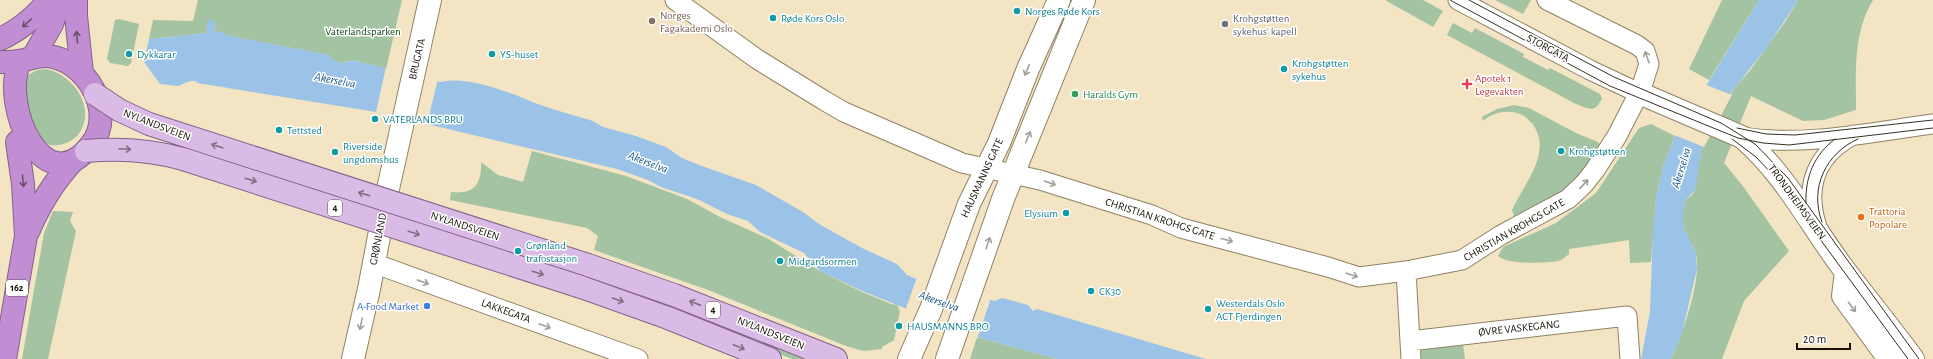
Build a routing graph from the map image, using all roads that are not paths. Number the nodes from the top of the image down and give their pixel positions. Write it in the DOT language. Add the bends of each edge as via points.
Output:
graph roads {
  1 [pos="49,0"];
  2 [pos="60,0"];
  3 [pos="76,0"];
  4 [pos="430,0"];
  5 [pos="675,0"];
  6 [pos="1059,0"];
  7 [pos="1084,0"];
  8 [pos="1458,0"];
  9 [pos="1548,0"];
  10 [pos="0,39"];
  11 [pos="18,60"];
  12 [pos="82,73"];
  13 [pos="95,94"];
  14 [pos="1639,94"];
  15 [pos="403,118"];
  16 [pos="1933,124"];
  17 [pos="8,130"];
  18 [pos="1856,134"];
  19 [pos="1739,135"];
  20 [pos="80,156"];
  21 [pos="986,168"];
  22 [pos="1013,173"];
  23 [pos="1818,229"];
  24 [pos="26,236"];
  25 [pos="374,263"];
  26 [pos="1406,271"];
  27 [pos="1846,272"];
  28 [pos="6,349"];
  29 [pos="1411,350"];
  30 [pos="949,354"];
  31 [pos="353,359"];
  32 [pos="638,359"];
  33 [pos="770,359"];
  34 [pos="836,359"];
  35 [pos="909,359"];
  36 [pos="1630,359"];
  37 [pos="1889,359"];
  38 [pos="1913,359"];
  1 -- 10 [label="highway, one-way" via="28,23"];
  2 -- 11 [label="highway, 162" via="52,24"];
  12 -- 3 [label="highway, 162, one-way"];
  4 -- 15 [label="street, BRUGATA"];
  5 -- 21 [label="street, CHRISTIAN KROHGS GATE" via="763,63 844,112 962,163"];
  6 -- 21 [label="street, HAUSMANNS GATE, one-way"];
  22 -- 7 [label="street, one-way"];
  8 -- 14 [label="street, STORGATA"];
  14 -- 9 [label="street, one-way" via="1648,70 1648,57 1645,51"];
  11 -- 12 [label="highway, NYLANDSVEIEN / 162" via="46,56 57,58"];
  11 -- 17 [label="highway, 162" via="2,86 2,103"];
  12 -- 13 [label="highway, NYLANDSVEIEN / 162"];
  13 -- 20 [label="highway, NYLANDSVEIEN / 162" via="102,120 95,140"];
  34 -- 13 [label="main road, NYLANDSVEIEN / 4, one-way, bridge" via="681,298 588,265 149,124 119,110"];
  14 -- 19 [label="street, STORGATA"];
  26 -- 14 [label="street, CHRISTIAN KROHGS GATE, one-way" via="1462,260 1501,235 1568,199 1595,170 1617,136"];
  15 -- 25 [label="street, GRØNLAND"];
  16 -- 18 [label="street"];
  17 -- 20 [label="highway, NYLANDSVEIEN" via="28,154 45,162 66,163"];
  17 -- 24 [label="highway, 162, one-way" via="23,184"];
  18 -- 19 [label="street" via="1781,140"];
  18 -- 23 [label="street" via="1835,147 1818,168 1812,185 1811,203"];
  19 -- 23 [label="street, TRONDHEIMSVEIEN" via="1776,170"];
  20 -- 24 [label="highway, 162" via="63,171 47,193"];
  20 -- 33 [label="main road, NYLANDSVEIEN / 4, one-way, bridge" via="131,150 177,157 581,287 668,318"];
  21 -- 22 [label="street, CHRISTIAN KROHGS GATE"];
  21 -- 35 [label="street, HAUSMANNS GATE" via="969,204 920,338"];
  22 -- 26 [label="street, CHRISTIAN KROHGS GATE, one-way" via="1152,215 1181,228 1359,277"];
  30 -- 22 [label="street, one-way"];
  23 -- 27 [label="street, TRONDHEIMSVEIEN"];
  24 -- 28 [label="highway, 162"];
  25 -- 31 [label="street, GRØNLAND, one-way"];
  25 -- 32 [label="street, LAKKEGATA, one-way"];
  26 -- 29 [label="street"];
  27 -- 37 [label="street, one-way" via="1843,296"];
  27 -- 38 [label="street, TRONDHEIMSVEIEN"];
  29 -- 36 [label="street, ØVRE VASKEGANG" via="1627,316"];
}
